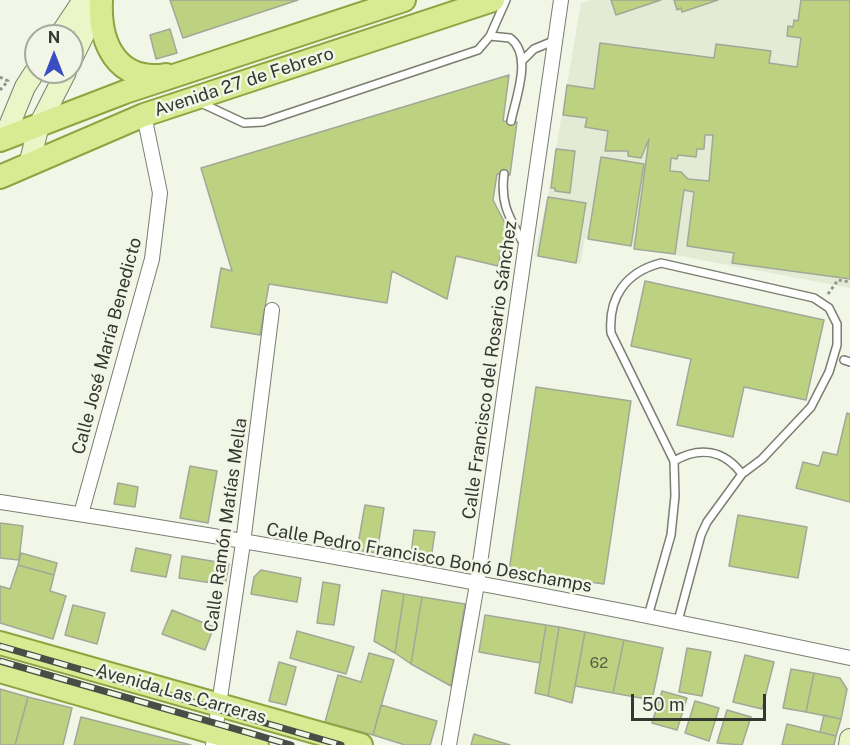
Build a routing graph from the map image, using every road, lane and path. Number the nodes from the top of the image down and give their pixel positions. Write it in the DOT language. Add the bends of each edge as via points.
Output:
graph roads {
  1 [pos="95,0"];
  2 [pos="404,0"];
  3 [pos="493,0"];
  4 [pos="506,0"];
  5 [pos="561,0"];
  6 [pos="71,24"];
  7 [pos="84,29"];
  8 [pos="490,36"];
  9 [pos="556,40"];
  10 [pos="522,61"];
  11 [pos="186,72"];
  12 [pos="0,77"];
  13 [pos="8,81"];
  14 [pos="27,84"];
  15 [pos="60,84"];
  16 [pos="193,99"];
  17 [pos="144,115"];
  18 [pos="511,122"];
  19 [pos="39,125"];
  20 [pos="1,145"];
  21 [pos="29,165"];
  22 [pos="504,174"];
  23 [pos="0,177"];
  24 [pos="526,249"];
  25 [pos="850,282"];
  26 [pos="822,302"];
  27 [pos="272,310"];
  28 [pos="674,461"];
  29 [pos="742,474"];
  30 [pos="0,502"];
  31 [pos="81,514"];
  32 [pos="243,543"];
  33 [pos="477,584"];
  34 [pos="648,616"];
  35 [pos="678,621"];
  36 [pos="0,643"];
  37 [pos="850,658"];
  38 [pos="0,671"];
  39 [pos="218,704"];
  40 [pos="214,739"];
  41 [pos="850,739"];
  42 [pos="258,745"];
  43 [pos="361,745"];
  44 [pos="449,745"];
  45 [pos="849,745"];
  1 -- 6 [label="main road"];
  1 -- 7 [label="main road"];
  1 -- 11 [label="main road" via="107,48 126,68 157,76"];
  2 -- 11 [label="main road, Avenida 27 de Febrero"];
  3 -- 16 [label="main road, Avenida 27 de Febrero"];
  4 -- 8 [label="lane"];
  5 -- 9 [label="street, Calle Francisco del Rosario Sánchez"];
  8 -- 10 [label="lane" via="510,38 517,43"];
  8 -- 16 [label="lane" via="478,50 263,122 233,120"];
  9 -- 10 [label="lane" via="534,48"];
  9 -- 24 [label="street, Calle Francisco del Rosario Sánchez"];
  10 -- 18 [label="lane"];
  11 -- 19 [label="main road, Avenida 27 de Febrero"];
  12 -- 13 [label="path"];
  14 -- 20 [label="main road"];
  15 -- 19 [label="main road"];
  16 -- 17 [label="main road, Avenida 27 de Febrero"];
  17 -- 21 [label="main road, Avenida 27 de Febrero"];
  17 -- 31 [label="street, Calle José María Benedicto" via="160,193 152,259"];
  19 -- 20 [label="main road, Avenida 27 de Febrero"];
  19 -- 21 [label="main road"];
  21 -- 23 [label="main road, Avenida 27 de Febrero"];
  22 -- 24 [label="lane" via="504,206"];
  24 -- 33 [label="street, Calle Francisco del Rosario Sánchez"];
  25 -- 26 [label="path" via="838,280"];
  26 -- 28 [label="lane" via="661,263 639,271 622,285 612,305 610,333"];
  26 -- 29 [label="lane" via="834,315 838,334 828,372 811,407 762,459"];
  27 -- 32 [label="street, Calle Ramón Matías Mella"];
  28 -- 29 [label="lane" via="685,454 711,452 734,464"];
  28 -- 34 [label="lane" via="671,535"];
  29 -- 35 [label="lane" via="707,522"];
  30 -- 31 [label="street, Calle Pedro Francisco Bonó Deschamps"];
  31 -- 32 [label="street, Calle Pedro Francisco Bonó Deschamps"];
  32 -- 33 [label="street, Calle Pedro Francisco Bonó Deschamps"];
  32 -- 39 [label="street, Calle Ramón Matías Mella"];
  33 -- 34 [label="street, Calle Pedro Francisco Bonó Deschamps"];
  33 -- 44 [label="street, Calle Francisco del Rosario Sánchez"];
  34 -- 35 [label="street, Calle Pedro Francisco Bonó Deschamps"];
  35 -- 37 [label="street, Calle Pedro Francisco Bonó Deschamps"];
  36 -- 39 [label="main road, Avenida Las Carreras"];
  38 -- 40 [label="main road, Avenida Las Carreras"];
  39 -- 40 [label="street, Calle Ramón Matías Mella"];
  39 -- 43 [label="main road, Avenida Las Carreras"];
  40 -- 42 [label="main road, Avenida Las Carreras"];
  41 -- 45 [label="main road"];
}
